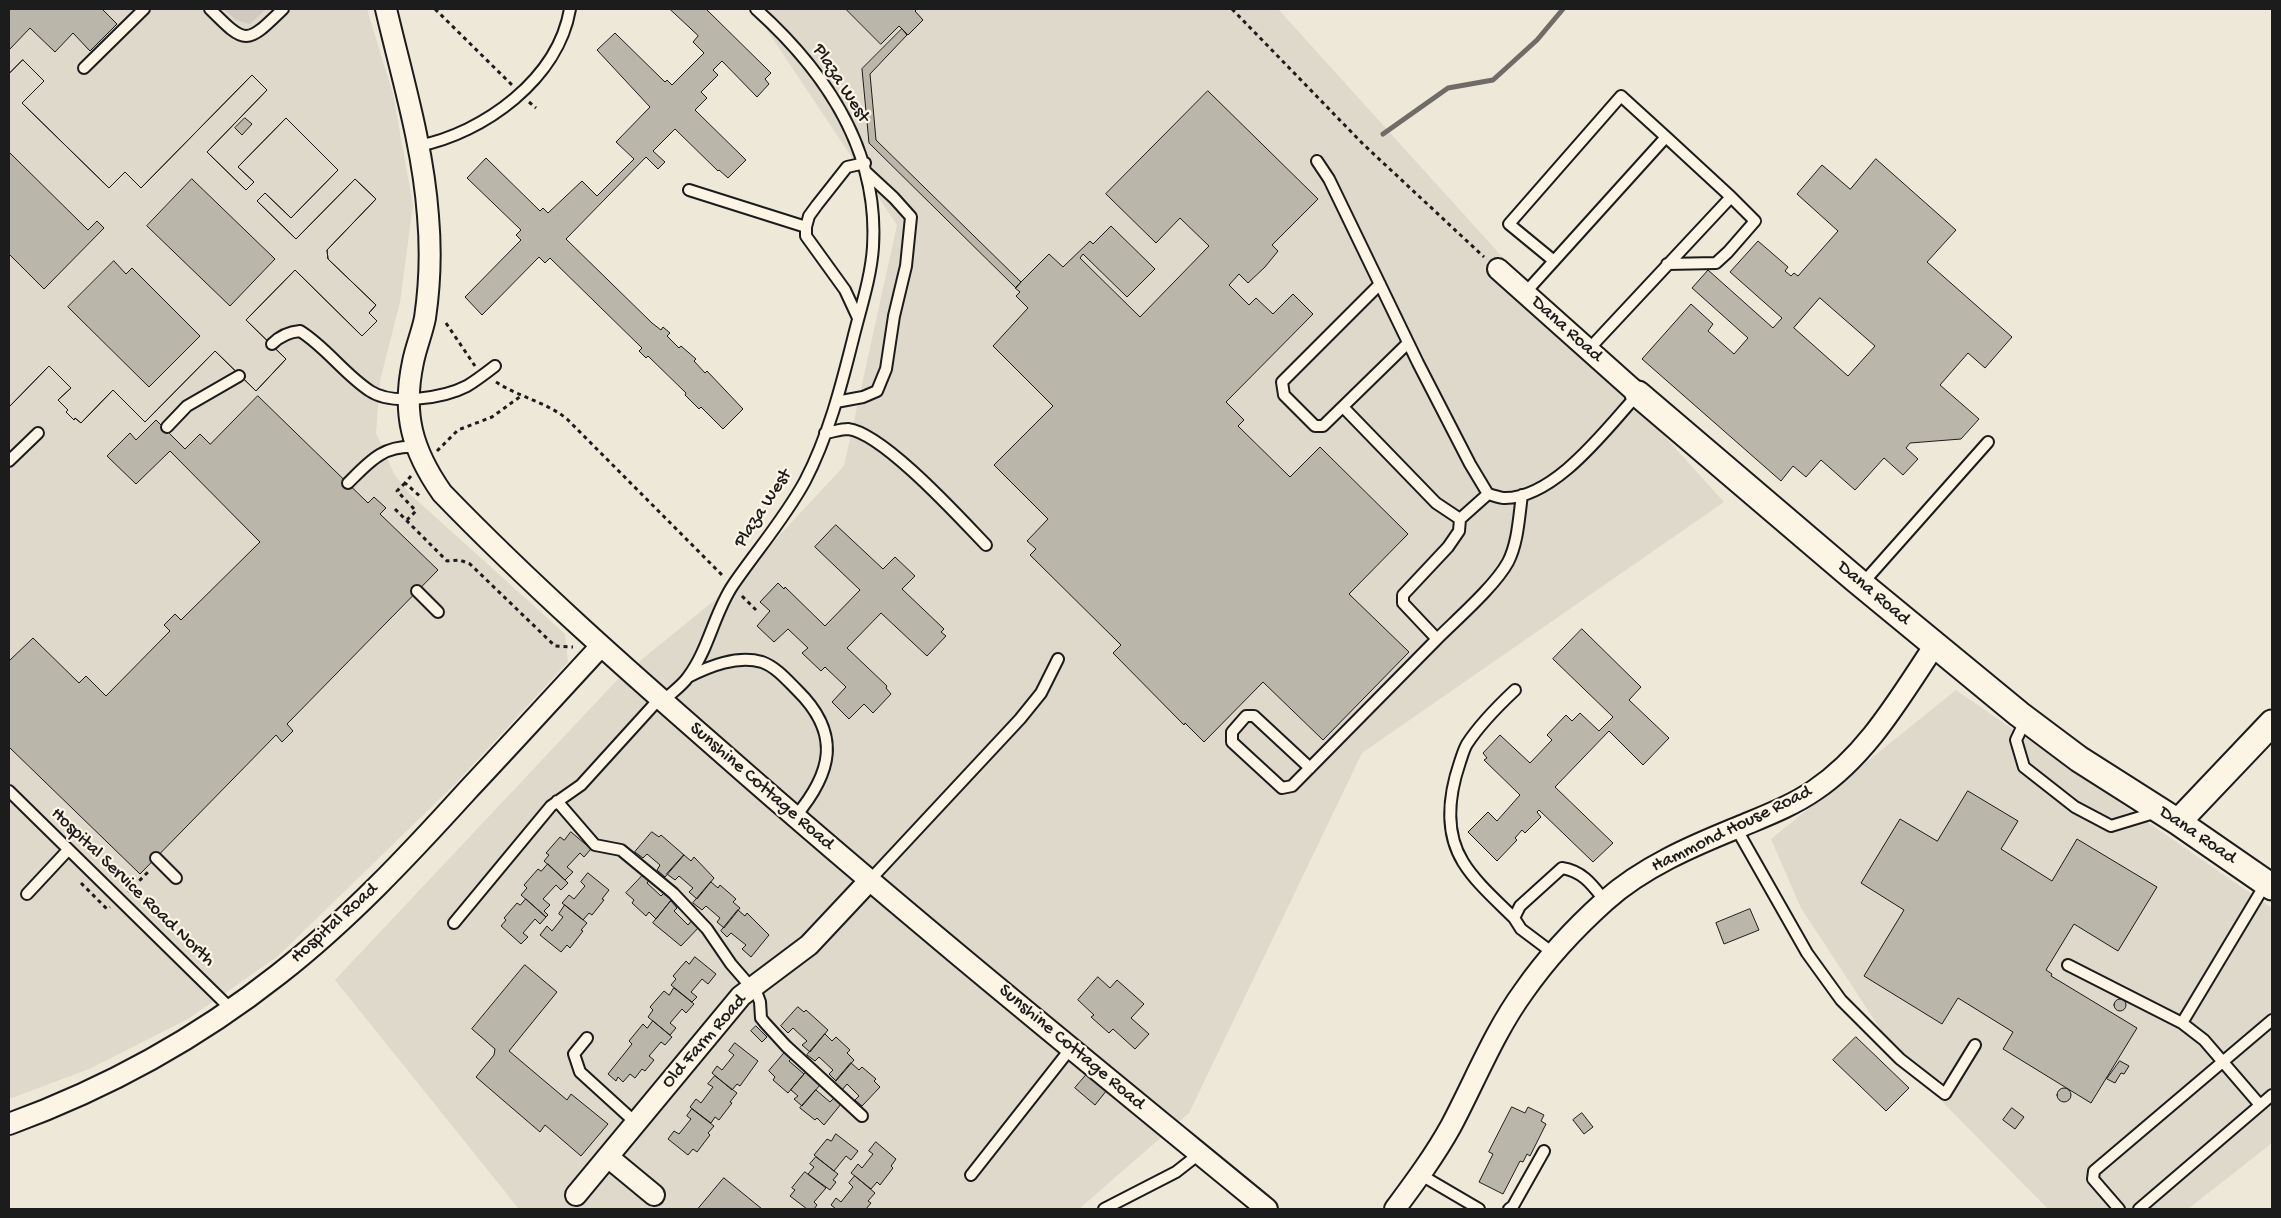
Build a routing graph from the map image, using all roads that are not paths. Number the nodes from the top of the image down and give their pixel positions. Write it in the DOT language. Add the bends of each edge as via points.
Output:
graph roads {
  1 [pos="144,9"];
  2 [pos="210,9"];
  3 [pos="282,9"];
  4 [pos="386,9"];
  5 [pos="570,9"];
  6 [pos="756,9"];
  7 [pos="84,68"];
  8 [pos="1666,137"];
  9 [pos="418,146"];
  10 [pos="1317,161"];
  11 [pos="866,168"];
  12 [pos="689,190"];
  13 [pos="1731,197"];
  14 [pos="806,227"];
  15 [pos="1554,261"];
  16 [pos="1667,264"];
  17 [pos="1498,269"];
  18 [pos="1380,284"];
  19 [pos="1525,293"];
  20 [pos="858,318"];
  21 [pos="1408,343"];
  22 [pos="272,344"];
  23 [pos="1588,350"];
  24 [pos="495,366"];
  25 [pos="239,376"];
  26 [pos="1638,394"];
  27 [pos="408,398"];
  28 [pos="836,402"];
  29 [pos="1343,407"];
  30 [pos="167,427"];
  31 [pos="38,433"];
  32 [pos="825,433"];
  33 [pos="1988,442"];
  34 [pos="420,456"];
  35 [pos="9,461"];
  36 [pos="348,483"];
  37 [pos="1488,494"];
  38 [pos="1522,495"];
  39 [pos="1460,519"];
  40 [pos="986,545"];
  41 [pos="1861,585"];
  42 [pos="417,591"];
  43 [pos="438,612"];
  44 [pos="1437,639"];
  45 [pos="1935,645"];
  46 [pos="595,652"];
  47 [pos="1058,659"];
  48 [pos="688,677"];
  49 [pos="1515,690"];
  50 [pos="662,700"];
  51 [pos="2026,719"];
  52 [pos="2272,722"];
  53 [pos="1310,768"];
  54 [pos="9,791"];
  55 [pos="557,801"];
  56 [pos="2169,816"];
  57 [pos="795,817"];
  58 [pos="1736,828"];
  59 [pos="68,850"];
  60 [pos="156,858"];
  61 [pos="176,878"];
  62 [pos="869,881"];
  63 [pos="2269,885"];
  64 [pos="26,894"];
  65 [pos="1606,901"];
  66 [pos="1514,918"];
  67 [pos="454,923"];
  68 [pos="1553,953"];
  69 [pos="2068,965"];
  70 [pos="751,988"];
  71 [pos="231,1009"];
  72 [pos="2272,1020"];
  73 [pos="2182,1023"];
  74 [pos="587,1038"];
  75 [pos="1975,1044"];
  76 [pos="1071,1048"];
  77 [pos="2222,1062"];
  78 [pos="2272,1095"];
  79 [pos="2260,1105"];
  80 [pos="862,1116"];
  81 [pos="636,1122"];
  82 [pos="9,1124"];
  83 [pos="1544,1151"];
  84 [pos="1199,1154"];
  85 [pos="608,1156"];
  86 [pos="971,1174"];
  87 [pos="1421,1175"];
  88 [pos="654,1195"];
  89 [pos="576,1196"];
  90 [pos="1104,1209"];
  91 [pos="1267,1209"];
  92 [pos="1395,1209"];
  93 [pos="1479,1209"];
  94 [pos="1508,1209"];
  95 [pos="2119,1209"];
  96 [pos="2139,1209"];
  1 -- 7 [label="lane"];
  2 -- 3 [label="lane" via="234,34 241,36 256,33"];
  4 -- 9 [label="street, Sunshine Cottage Road"];
  5 -- 9 [label="lane" via="561,40 544,65 506,106 446,139"];
  6 -- 11 [label="lane, Plaza West" via="805,57 822,81 856,142"];
  8 -- 13 [label="lane"];
  8 -- 15 [label="lane"];
  8 -- 15 [label="lane" via="1621,96 1508,224"];
  9 -- 27 [label="street, Sunshine Cottage Road" via="428,214 430,279"];
  10 -- 18 [label="lane"];
  11 -- 14 [label="lane" via="847,168 813,211"];
  11 -- 20 [label="lane, Plaza West" via="872,196 873,249"];
  11 -- 28 [label="lane" via="911,217 906,266 886,369 877,391"];
  12 -- 14 [label="lane"];
  13 -- 16 [label="lane"];
  13 -- 16 [label="lane" via="1755,221 1728,252 1716,262"];
  14 -- 20 [label="lane" via="806,236 845,290"];
  15 -- 19 [label="lane"];
  16 -- 23 [label="lane"];
  17 -- 19 [label="street, Dana Road"];
  18 -- 21 [label="lane"];
  18 -- 29 [label="lane" via="1282,382 1284,395 1315,426 1323,426"];
  19 -- 23 [label="street, Dana Road"];
  20 -- 28 [label="lane, Plaza West"];
  21 -- 29 [label="lane"];
  21 -- 37 [label="lane"];
  22 -- 27 [label="lane" via="290,332 300,331 370,392 388,398"];
  23 -- 26 [label="street, Dana Road"];
  24 -- 27 [label="lane" via="452,392"];
  25 -- 30 [label="lane" via="187,406"];
  26 -- 38 [label="lane" via="1576,463"];
  26 -- 41 [label="street, Dana Road"];
  27 -- 34 [label="street, Sunshine Cottage Road" via="408,415"];
  28 -- 32 [label="lane, Plaza West"];
  29 -- 39 [label="lane" via="1436,503"];
  31 -- 35 [label="lane"];
  32 -- 40 [label="lane" via="849,429 872,440 907,465"];
  32 -- 48 [label="lane, Plaza West" via="805,482 732,586"];
  33 -- 41 [label="lane"];
  34 -- 36 [label="lane" via="395,448 376,456"];
  34 -- 46 [label="street, Sunshine Cottage Road" via="448,500"];
  37 -- 38 [label="lane" via="1502,498"];
  37 -- 39 [label="lane"];
  38 -- 44 [label="lane" via="1515,541 1508,562"];
  39 -- 44 [label="lane" via="1459,531 1448,547 1403,594 1403,603"];
  41 -- 45 [label="street, Dana Road"];
  42 -- 43 [label="lane"];
  44 -- 53 [label="lane"];
  45 -- 51 [label="street, Dana Road"];
  45 -- 58 [label="street, Hammond House Road" via="1886,720 1845,768 1806,796"];
  46 -- 50 [label="street, Sunshine Cottage Road"];
  46 -- 71 [label="street, Hospital Road" via="380,884 292,963"];
  47 -- 62 [label="lane" via="1041,693 1020,719"];
  48 -- 50 [label="lane, Plaza West"];
  48 -- 57 [label="lane" via="726,663 762,662 779,672 813,706 826,735 827,752 819,783"];
  49 -- 66 [label="lane" via="1491,713 1466,745 1453,783 1449,810 1454,843 1463,862"];
  50 -- 55 [label="lane, Plaza West" via="581,785"];
  50 -- 57 [label="street, Sunshine Cottage Road"];
  51 -- 56 [label="street, Dana Road" via="2079,759"];
  51 -- 56 [label="lane" via="2016,740 2024,767 2075,808 2111,826"];
  52 -- 56 [label="street"];
  53 -- 53 [label="lane" via="1292,786 1282,788 1232,742 1232,732 1246,716 1254,716"];
  54 -- 59 [label="lane, Hospital Service Road North"];
  55 -- 67 [label="lane, Plaza West"];
  55 -- 70 [label="lane" via="595,845 621,850 673,893 707,929"];
  56 -- 63 [label="street, Dana Road"];
  57 -- 62 [label="street, Sunshine Cottage Road"];
  58 -- 65 [label="street, Hammond House Road" via="1642,874"];
  58 -- 75 [label="lane" via="1806,954 1841,1000 1900,1060 1944,1094"];
  59 -- 64 [label="lane"];
  59 -- 71 [label="lane, Hospital Service Road North"];
  60 -- 61 [label="lane"];
  62 -- 70 [label="street, Old Farm Road" via="809,945"];
  62 -- 76 [label="street, Sunshine Cottage Road"];
  63 -- 73 [label="lane"];
  65 -- 66 [label="lane" via="1585,877 1574,869 1562,868 1520,906"];
  65 -- 68 [label="street, Hammond House Road"];
  66 -- 68 [label="lane" via="1521,929"];
  68 -- 87 [label="street, Hammond House Road" via="1523,992 1496,1037"];
  69 -- 73 [label="lane"];
  70 -- 80 [label="lane" via="760,1000 761,1018 765,1023"];
  70 -- 81 [label="street, Old Farm Road"];
  71 -- 82 [label="street, Hospital Road" via="170,1048 107,1082"];
  72 -- 77 [label="lane"];
  73 -- 77 [label="lane" via="2204,1040"];
  74 -- 81 [label="lane" via="574,1054 580,1072"];
  76 -- 84 [label="street, Sunshine Cottage Road"];
  76 -- 86 [label="lane"];
  77 -- 79 [label="lane"];
  77 -- 95 [label="lane" via="2094,1171 2092,1179"];
  78 -- 79 [label="lane"];
  79 -- 96 [label="lane"];
  81 -- 85 [label="street, Old Farm Road"];
  83 -- 94 [label="lane" via="1513,1206"];
  84 -- 90 [label="lane" via="1176,1172"];
  84 -- 91 [label="street, Sunshine Cottage Road"];
  85 -- 88 [label="street"];
  85 -- 89 [label="street, Old Farm Road"];
  87 -- 92 [label="street, Hammond House Road"];
  87 -- 93 [label="lane"];
}
